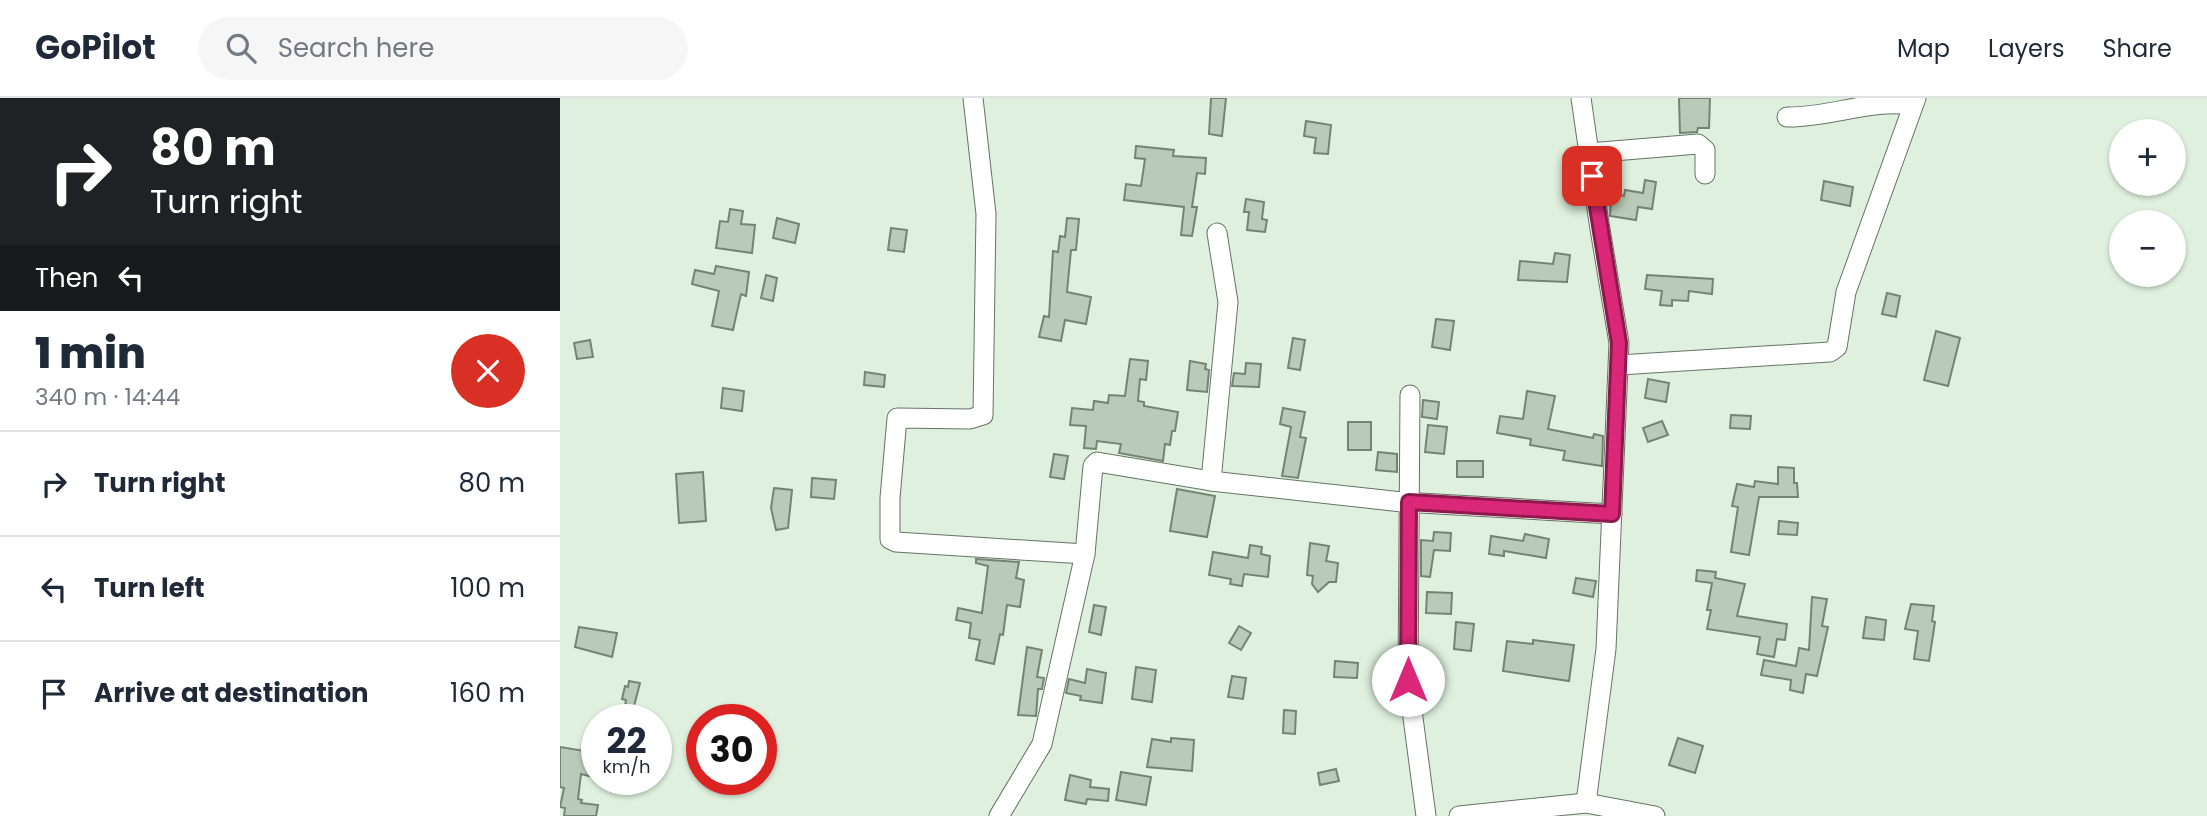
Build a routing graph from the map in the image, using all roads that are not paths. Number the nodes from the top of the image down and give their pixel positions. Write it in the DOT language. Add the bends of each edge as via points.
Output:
graph roads {
  1 [pos="973,98"];
  2 [pos="1581,98"];
  3 [pos="1914,101"];
  4 [pos="1787,117"];
  5 [pos="1589,153"];
  6 [pos="1705,174"];
  7 [pos="1217,233"];
  8 [pos="1619,365"];
  9 [pos="1410,395"];
  10 [pos="1211,481"];
  11 [pos="1409,502"];
  12 [pos="1612,514"];
  13 [pos="1085,554"];
  14 [pos="1586,803"];
  15 [pos="999,816"];
  16 [pos="1426,816"];
  17 [pos="1459,816"];
  18 [pos="1655,816"];
  1 -- 13 [label="street" via="986,214 983,415 970,419 897,418 890,538"];
  2 -- 5 [label="street"];
  3 -- 4 [label="street"];
  3 -- 8 [label="street" via="1846,292 1837,347 1830,352"];
  5 -- 6 [label="street" via="1698,144 1705,150"];
  5 -- 8 [label="street"];
  7 -- 10 [label="street" via="1228,302"];
  8 -- 12 [label="street"];
  9 -- 11 [label="street"];
  10 -- 11 [label="street"];
  10 -- 13 [label="street" via="1097,462"];
  11 -- 12 [label="street"];
  11 -- 16 [label="street" via="1408,680"];
  12 -- 14 [label="street" via="1606,649"];
  13 -- 15 [label="street" via="1042,744"];
  14 -- 17 [label="street"];
  14 -- 18 [label="street"];
}
